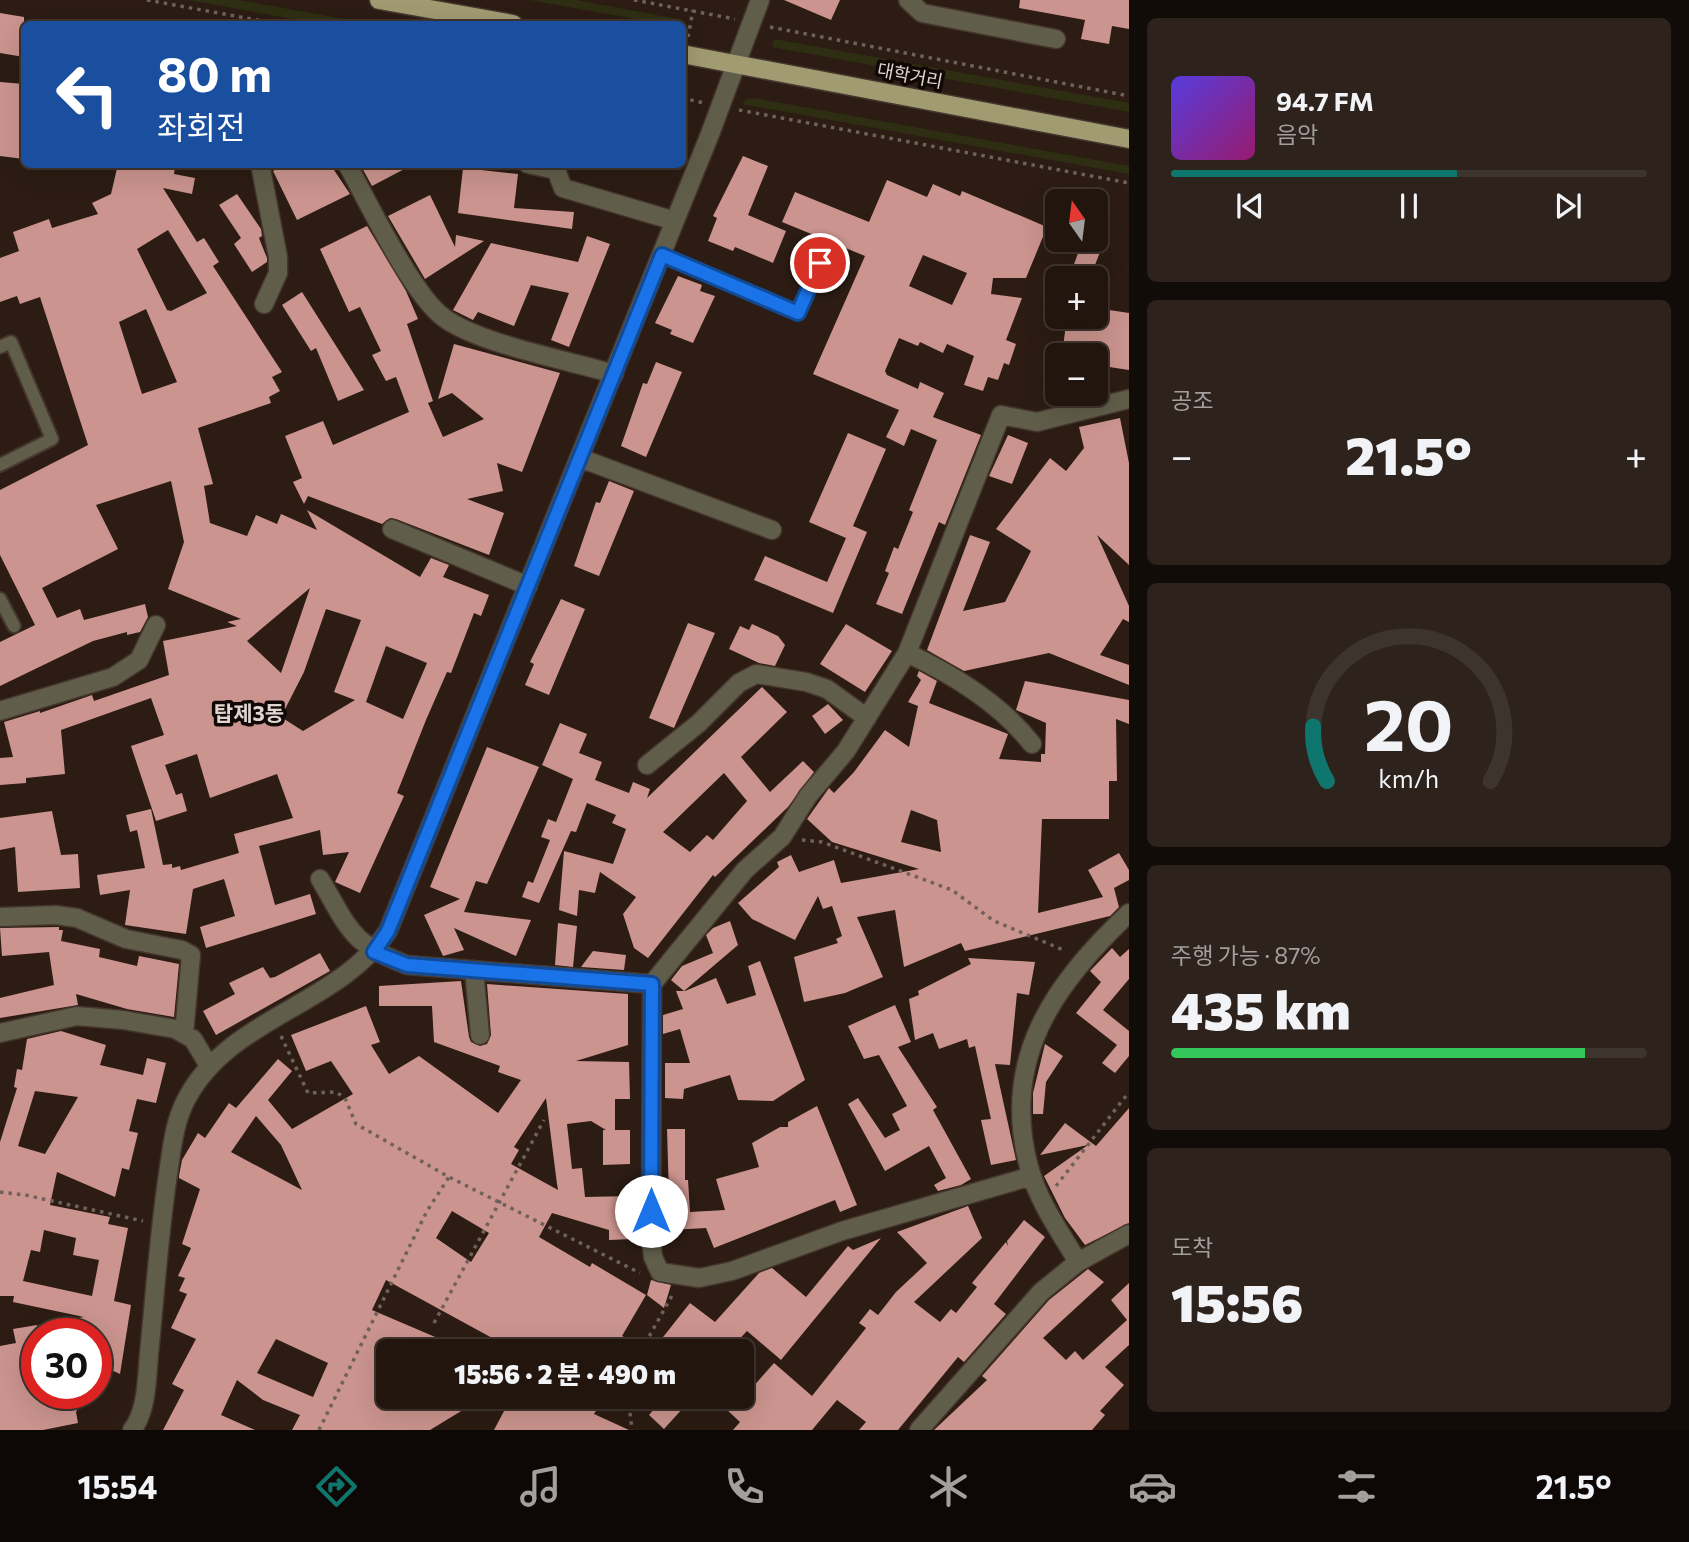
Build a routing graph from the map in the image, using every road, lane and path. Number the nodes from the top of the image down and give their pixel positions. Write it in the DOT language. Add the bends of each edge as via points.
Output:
graph roads {
  1 [pos="147,0"];
  2 [pos="379,0"];
  3 [pos="634,0"];
  4 [pos="760,0"];
  5 [pos="908,0"];
  6 [pos="262,21"];
  7 [pos="496,21"];
  8 [pos="751,23"];
  9 [pos="1056,39"];
  10 [pos="686,55"];
  11 [pos="735,64"];
  12 [pos="1129,96"];
  13 [pos="686,99"];
  14 [pos="720,106"];
  15 [pos="1129,139"];
  16 [pos="261,168"];
  17 [pos="349,168"];
  18 [pos="547,168"];
  19 [pos="1129,183"];
  20 [pos="675,221"];
  21 [pos="662,255"];
  22 [pos="820,263"];
  23 [pos="264,304"];
  24 [pos="0,347"];
  25 [pos="614,374"];
  26 [pos="1129,399"];
  27 [pos="580,458"];
  28 [pos="0,465"];
  29 [pos="392,529"];
  30 [pos="772,530"];
  31 [pos="528,586"];
  32 [pos="0,599"];
  33 [pos="156,625"];
  34 [pos="13,626"];
  35 [pos="907,653"];
  36 [pos="0,711"];
  37 [pos="867,718"];
  38 [pos="1032,744"];
  39 [pos="647,765"];
  40 [pos="782,837"];
  41 [pos="320,879"];
  42 [pos="1129,913"];
  43 [pos="0,917"];
  44 [pos="374,952"];
  45 [pos="1084,958"];
  46 [pos="474,970"];
  47 [pos="652,984"];
  48 [pos="272,1019"];
  49 [pos="0,1033"];
  50 [pos="184,1034"];
  51 [pos="480,1035"];
  52 [pos="209,1066"];
  53 [pos="1129,1092"];
  54 [pos="544,1120"];
  55 [pos="1032,1176"];
  56 [pos="449,1177"];
  57 [pos="0,1192"];
  58 [pos="1041,1198"];
  59 [pos="497,1201"];
  60 [pos="162,1225"];
  61 [pos="1128,1235"];
  62 [pos="1078,1262"];
  63 [pos="660,1272"];
  64 [pos="679,1277"];
  65 [pos="434,1323"];
  66 [pos="648,1339"];
  67 [pos="630,1409"];
  68 [pos="132,1430"];
  69 [pos="318,1430"];
  70 [pos="632,1430"];
  71 [pos="919,1430"];
  1 -- 6 [label="path"];
  2 -- 7 [label="main road"];
  3 -- 8 [label="path"];
  4 -- 8 [label="street"];
  5 -- 9 [label="street" via="922,13"];
  8 -- 11 [label="street"];
  8 -- 12 [label="path"];
  10 -- 11 [label="main road, 대학거리"];
  11 -- 14 [label="street"];
  11 -- 15 [label="main road, 대학거리"];
  13 -- 14 [label="path"];
  14 -- 19 [label="path"];
  14 -- 20 [label="street"];
  16 -- 23 [label="street" via="278,257 278,273"];
  17 -- 25 [label="street" via="420,292 441,316 474,333"];
  18 -- 20 [label="street" via="556,170 562,188"];
  20 -- 21 [label="street"];
  21 -- 22 [label="lane" via="798,313"];
  21 -- 25 [label="street"];
  24 -- 28 [label="lane" via="11,342 52,439"];
  25 -- 27 [label="street"];
  26 -- 35 [label="street" via="1037,422 1001,415"];
  27 -- 30 [label="street"];
  27 -- 31 [label="street"];
  29 -- 31 [label="street"];
  31 -- 44 [label="street" via="388,931"];
  32 -- 34 [label="lane"];
  33 -- 36 [label="street" via="139,660 113,677"];
  35 -- 37 [label="street"];
  35 -- 38 [label="street" via="973,690 1015,722"];
  37 -- 39 [label="street" via="827,689 755,674 738,683 699,723"];
  37 -- 40 [label="street"];
  40 -- 45 [label="path" via="822,842 952,890 994,921"];
  40 -- 47 [label="street" via="746,870"];
  41 -- 44 [label="street" via="355,938"];
  42 -- 45 [label="street"];
  43 -- 50 [label="street" via="77,918 126,939 191,954"];
  44 -- 46 [label="street" via="407,965"];
  44 -- 48 [label="street"];
  45 -- 55 [label="street" via="1027,1055 1020,1117"];
  46 -- 47 [label="street"];
  46 -- 51 [label="street"];
  47 -- 63 [label="street" via="651,1237"];
  48 -- 52 [label="street"];
  48 -- 56 [label="path" via="308,1093 336,1092 345,1098 356,1124"];
  49 -- 50 [label="street" via="77,1016 123,1020"];
  50 -- 52 [label="street" via="193,1039"];
  52 -- 60 [label="street" via="187,1097 176,1124"];
  53 -- 58 [label="path" via="1063,1181"];
  54 -- 59 [label="path"];
  55 -- 58 [label="street"];
  55 -- 64 [label="street" via="842,1231 732,1271"];
  56 -- 59 [label="path"];
  56 -- 69 [label="path"];
  57 -- 60 [label="path"];
  58 -- 62 [label="street"];
  59 -- 63 [label="path" via="641,1273"];
  59 -- 65 [label="path"];
  60 -- 68 [label="street" via="145,1388"];
  61 -- 62 [label="street"];
  62 -- 71 [label="street" via="1041,1292"];
  63 -- 64 [label="street"];
  64 -- 66 [label="path"];
  67 -- 70 [label="path"];
}
